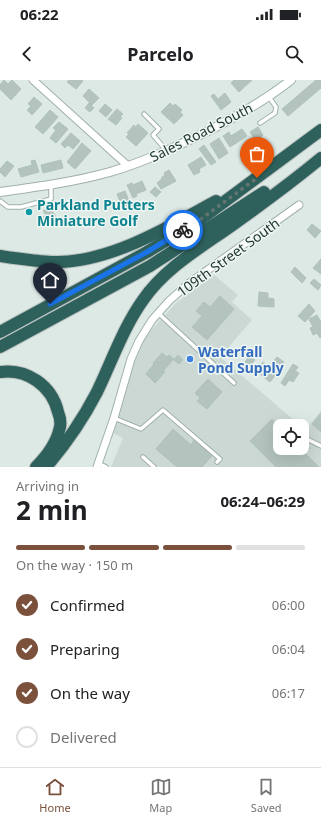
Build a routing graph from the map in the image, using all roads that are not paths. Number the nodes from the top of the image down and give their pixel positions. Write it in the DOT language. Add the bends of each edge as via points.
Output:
graph roads {
  1 [pos="33,80"];
  2 [pos="291,80"];
  3 [pos="268,96"];
  4 [pos="144,114"];
  5 [pos="260,123"];
  6 [pos="321,130"];
  7 [pos="321,150"];
  8 [pos="167,151"];
  9 [pos="321,158"];
  10 [pos="128,166"];
  11 [pos="257,178"];
  12 [pos="51,184"];
  13 [pos="0,192"];
  14 [pos="0,201"];
  15 [pos="299,205"];
  16 [pos="0,256"];
  17 [pos="158,313"];
  18 [pos="0,332"];
  19 [pos="0,347"];
  20 [pos="0,372"];
  21 [pos="234,383"];
  22 [pos="114,418"];
  23 [pos="309,440"];
  24 [pos="321,446"];
  25 [pos="143,457"];
  26 [pos="217,462"];
  27 [pos="98,465"];
  28 [pos="36,467"];
  29 [pos="46,467"];
  30 [pos="106,467"];
  31 [pos="154,467"];
  1 -- 10 [label="street"];
  2 -- 3 [label="street, Sales Road South"];
  3 -- 5 [label="lane" via="276,108 275,113"];
  3 -- 8 [label="street, Sales Road South" via="225,122"];
  4 -- 8 [label="lane" via="159,129 153,135"];
  6 -- 11 [label="highway"];
  7 -- 19 [label="highway" via="264,192 150,266"];
  8 -- 10 [label="street, Sales Road South"];
  9 -- 29 [label="highway" via="173,268 152,289 126,327 89,406 69,439"];
  10 -- 12 [label="street, Sales Road South"];
  11 -- 16 [label="highway" via="175,223 102,255 59,262"];
  11 -- 18 [label="highway" via="197,222 147,252"];
  12 -- 13 [label="street, Sales Road South"];
  12 -- 14 [label="lane" via="51,199 8,207"];
  15 -- 17 [label="street, 109th Street South" via="195,279"];
  17 -- 21 [label="lane"];
  17 -- 22 [label="street, 109th Street South" via="134,352"];
  20 -- 28 [label="highway" via="28,375 46,388 56,403 60,424 58,434 46,456"];
  22 -- 26 [label="lane" via="141,429 163,410 220,459"];
  22 -- 27 [label="street, 109th Street South"];
  23 -- 24 [label="lane"];
  25 -- 31 [label="lane"];
  27 -- 30 [label="lane"];
}
